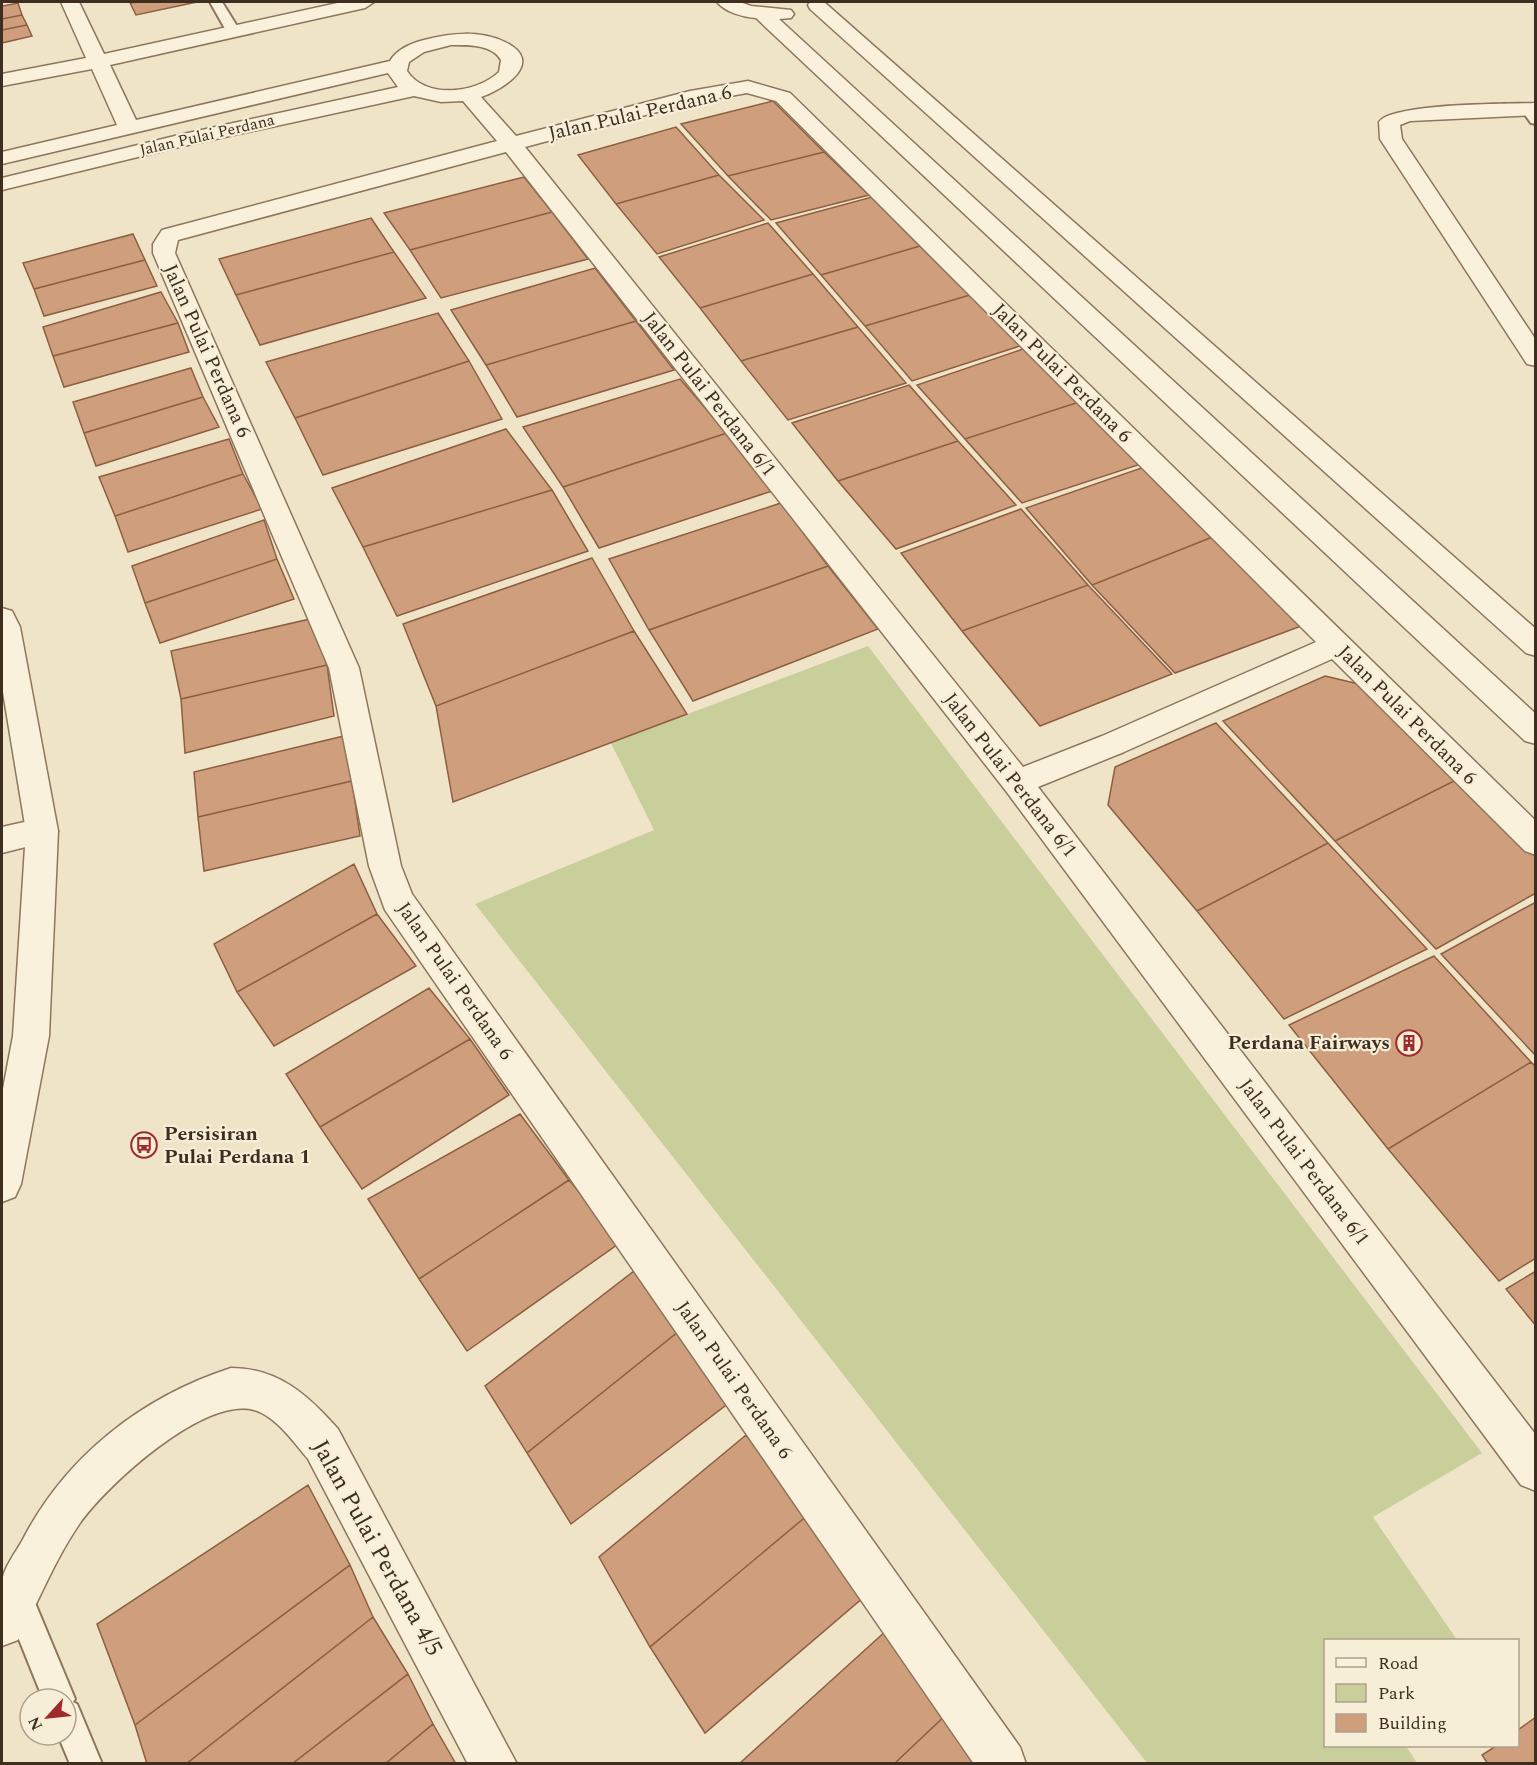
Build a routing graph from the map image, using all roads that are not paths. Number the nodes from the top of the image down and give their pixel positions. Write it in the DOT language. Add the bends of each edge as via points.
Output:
graph roads {
  1 [pos="70,2"];
  2 [pos="216,2"];
  3 [pos="365,2"];
  4 [pos="726,2"];
  5 [pos="818,3"];
  6 [pos="763,15"];
  7 [pos="233,32"];
  8 [pos="100,61"];
  9 [pos="397,65"];
  10 [pos="2,80"];
  11 [pos="413,90"];
  12 [pos="468,94"];
  13 [pos="1533,113"];
  14 [pos="130,129"];
  15 [pos="512,144"];
  16 [pos="2,158"];
  17 [pos="2,184"];
  18 [pos="1532,349"];
  19 [pos="2,618"];
  20 [pos="1336,645"];
  21 [pos="1536,646"];
  22 [pos="1536,733"];
  23 [pos="1017,782"];
  24 [pos="42,831"];
  25 [pos="2,840"];
  26 [pos="1536,842"];
  27 [pos="2,1184"];
  28 [pos="1536,1470"];
  29 [pos="9,1611"];
  30 [pos="52,1687"];
  31 [pos="78,1744"];
  32 [pos="86,1764"];
  33 [pos="494,1764"];
  34 [pos="1003,1764"];
  1 -- 8 [label="street"];
  2 -- 7 [label="lane"];
  3 -- 7 [label="street"];
  4 -- 6 [label="street"];
  5 -- 6 [label="street" via="793,14"];
  5 -- 21 [label="street"];
  6 -- 22 [label="street"];
  7 -- 8 [label="street"];
  8 -- 10 [label="street"];
  8 -- 14 [label="street"];
  9 -- 11 [label="street" via="396,74"];
  9 -- 12 [label="street" via="416,48 450,39 486,42 509,55 512,64 505,78"];
  9 -- 14 [label="street, Jalan Pulai Perdana"];
  11 -- 12 [label="street" via="448,96"];
  11 -- 17 [label="street, Jalan Pulai Perdana"];
  12 -- 15 [label="street, Jalan Pulai Perdana 6/1"];
  13 -- 18 [label="street" via="1407,115 1389,122 1391,139"];
  14 -- 16 [label="street, Jalan Pulai Perdana"];
  15 -- 20 [label="street, Jalan Pulai Perdana 6" via="690,97 748,87 783,96"];
  15 -- 23 [label="street, Jalan Pulai Perdana 6/1"];
  15 -- 34 [label="street, Jalan Pulai Perdana 6" via="170,235 164,253 344,668 384,866 397,900"];
  19 -- 24 [label="street"];
  20 -- 23 [label="street"];
  20 -- 26 [label="street, Jalan Pulai Perdana 6"];
  23 -- 28 [label="street, Jalan Pulai Perdana 6/1"];
  24 -- 25 [label="street"];
  24 -- 27 [label="street" via="31,1036"];
  29 -- 30 [label="lane"];
  29 -- 33 [label="street, Jalan Pulai Perdana 4/5" via="65,1507 89,1478 144,1434 206,1397 251,1389 289,1406 323,1444"];
  31 -- 32 [label="lane"];
}
